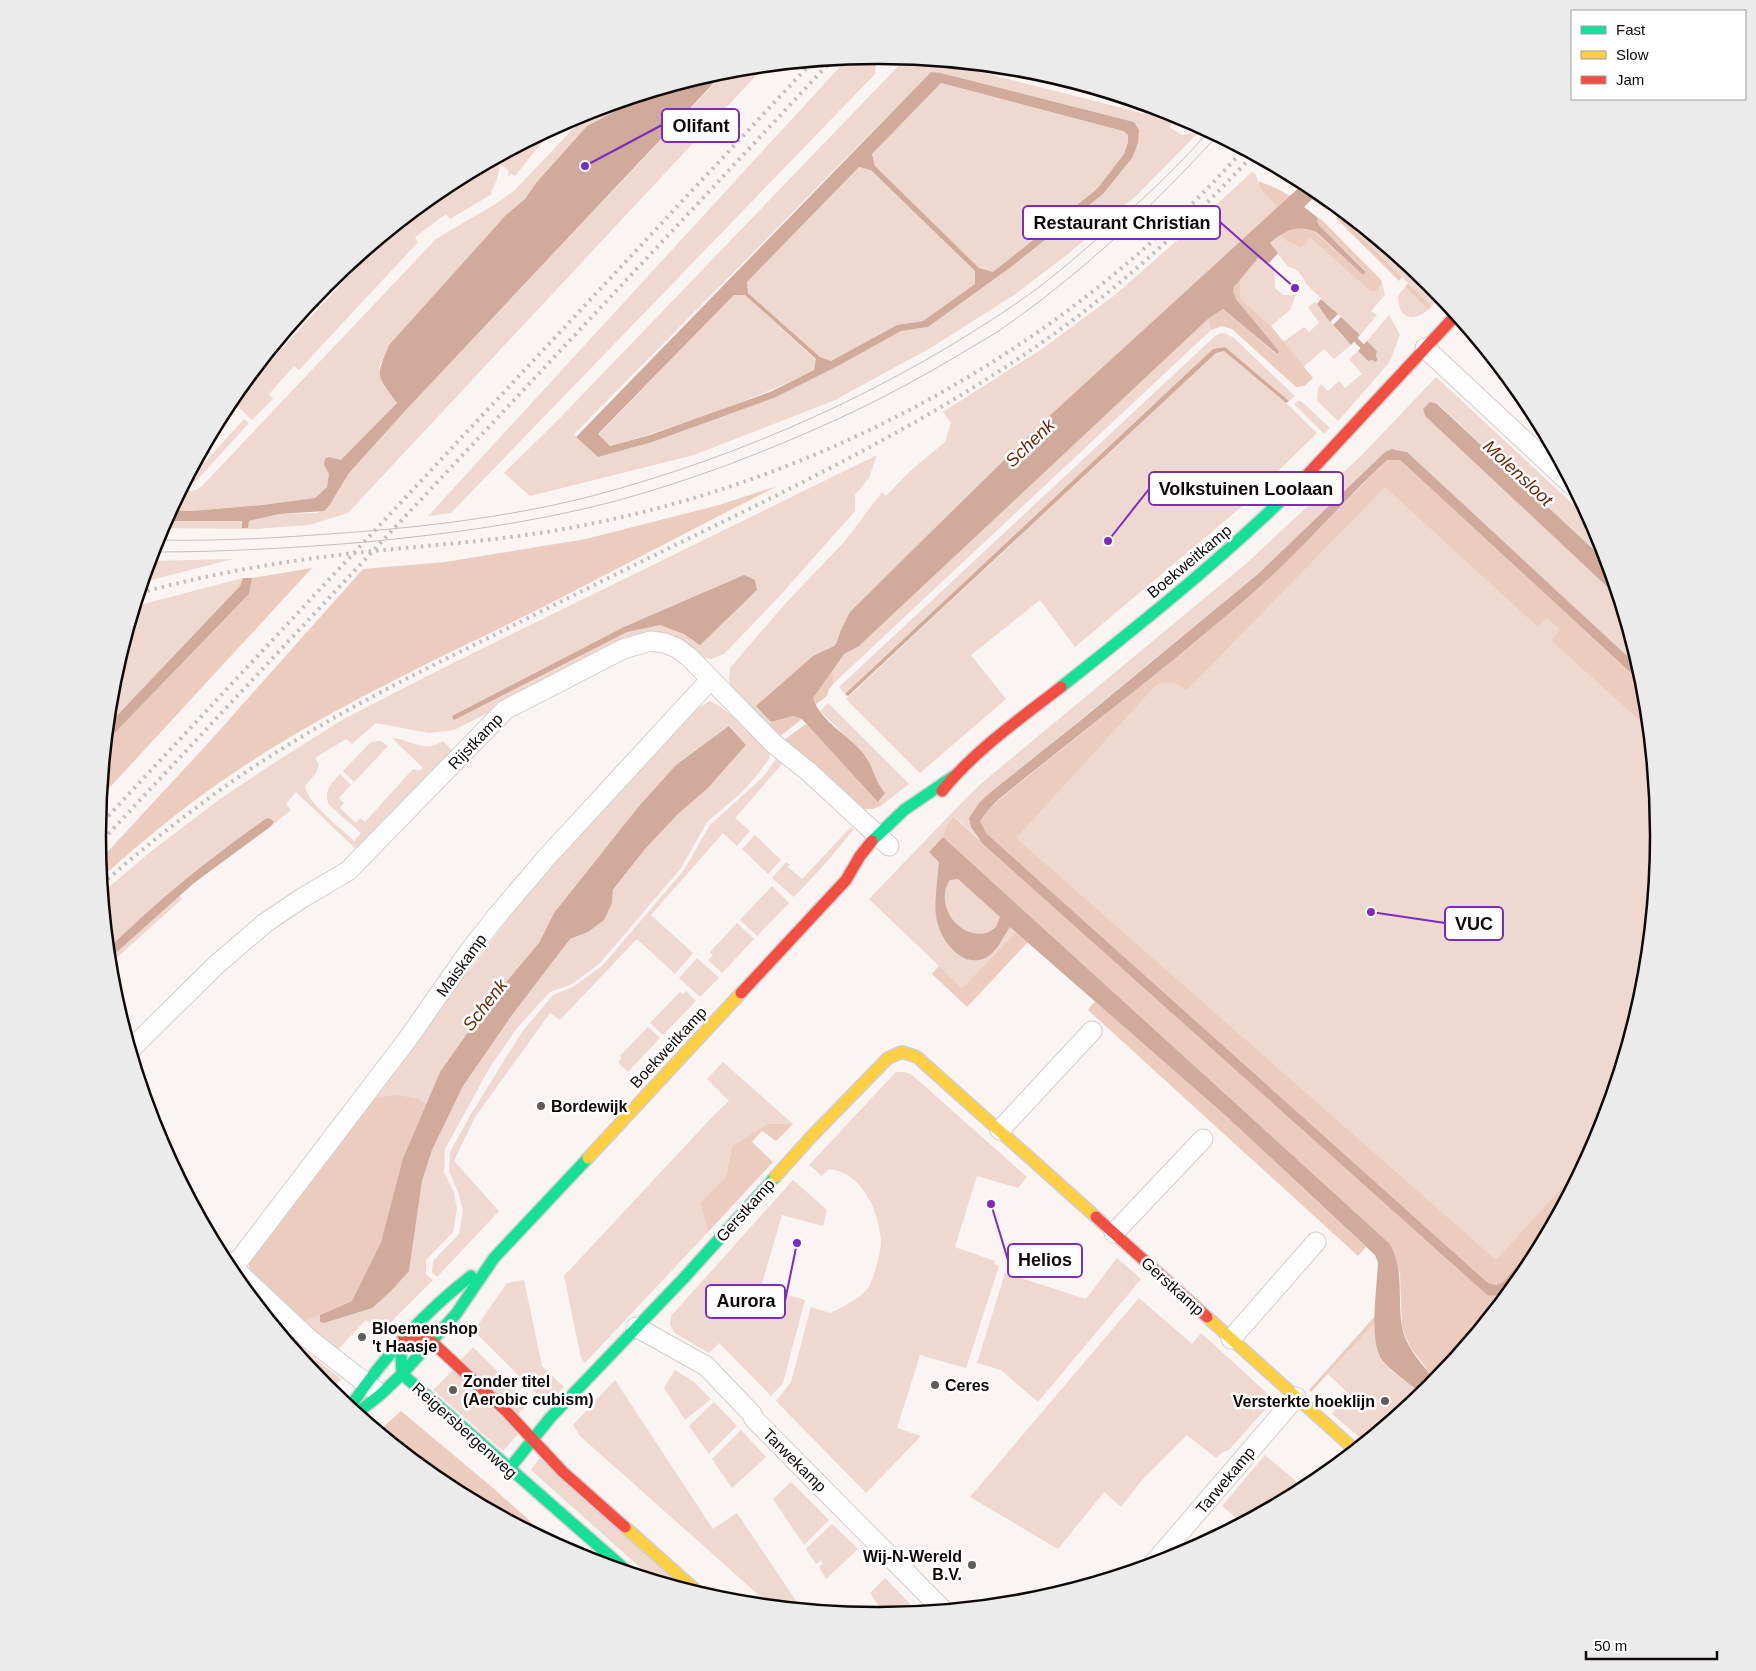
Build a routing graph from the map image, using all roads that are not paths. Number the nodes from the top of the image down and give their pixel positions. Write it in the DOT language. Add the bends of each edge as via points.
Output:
graph roads {
  1 [pos="1451,320"];
  2 [pos="1425,348"];
  3 [pos="1558,472"];
  4 [pos="710,680"];
  5 [pos="954,776"];
  6 [pos="926,809"];
  7 [pos="887,843"];
  8 [pos="866,868"];
  9 [pos="846,880"];
  10 [pos="1092,1031"];
  11 [pos="136,1044"];
  12 [pos="1000,1130"];
  13 [pos="1203,1139"];
  14 [pos="1114,1233"];
  15 [pos="1316,1242"];
  16 [pos="233,1258"];
  17 [pos="494,1258"];
  18 [pos="253,1287"];
  19 [pos="636,1327"];
  20 [pos="1232,1339"];
  21 [pos="431,1341"];
  22 [pos="400,1342"];
  23 [pos="402,1374"];
  24 [pos="365,1383"];
  25 [pos="380,1395"];
  26 [pos="1296,1397"];
  27 [pos="354,1401"];
  28 [pos="362,1409"];
  29 [pos="533,1441"];
  30 [pos="1351,1446"];
  31 [pos="508,1468"];
  32 [pos="1163,1553"];
  33 [pos="615,1561"];
  34 [pos="688,1583"];
  35 [pos="938,1605"];
  1 -- 2 [label="street, Boekweitkamp"];
  2 -- 3 [label="street"];
  2 -- 5 [label="street, Boekweitkamp" via="1288,495 1230,549"];
  4 -- 7 [label="street, Rijstkamp" via="774,744"];
  4 -- 11 [label="street, Rijstkamp" via="678,648 651,641 623,649 505,710 348,871 265,924 216,965"];
  4 -- 16 [label="street, Maiskamp" via="496,917 402,1047"];
  5 -- 6 [label="street, Boekweitkamp"];
  5 -- 7 [label="street, Boekweitkamp" via="924,794"];
  7 -- 9 [label="street, Boekweitkamp" via="861,854"];
  8 -- 9 [label="street, Boekweitkamp"];
  9 -- 17 [label="street, Boekweitkamp"];
  10 -- 12 [label="street"];
  12 -- 14 [label="street, Gerstkamp"];
  12 -- 19 [label="street, Gerstkamp" via="917,1057 902,1052 888,1058"];
  13 -- 14 [label="street"];
  14 -- 20 [label="street, Gerstkamp"];
  15 -- 20 [label="street"];
  17 -- 21 [label="street, Boekweitkamp" via="456,1314"];
  17 -- 22 [label="street, Boekweitkamp" via="441,1300"];
  18 -- 24 [label="street" via="309,1339"];
  19 -- 29 [label="street, Gerstkamp" via="550,1418"];
  19 -- 35 [label="street, Tarwekamp" via="706,1366"];
  20 -- 26 [label="street, Gerstkamp"];
  21 -- 22 [label="street"];
  21 -- 23 [label="street, Boekweitkamp"];
  21 -- 29 [label="street" via="506,1410"];
  22 -- 23 [label="street, Reigersbergenweg"];
  22 -- 24 [label="street, Boekweitkamp"];
  23 -- 25 [label="street, Boekweitkamp"];
  23 -- 31 [label="street, Reigersbergenweg"];
  24 -- 25 [label="street"];
  24 -- 27 [label="street, Boekweitkamp"];
  25 -- 28 [label="street, Boekweitkamp"];
  26 -- 30 [label="street, Gerstkamp"];
  26 -- 32 [label="street, Tarwekamp"];
  29 -- 31 [label="street, Gerstkamp"];
  29 -- 34 [label="street" via="563,1472"];
  31 -- 33 [label="street, Reigersbergenweg"];
}
